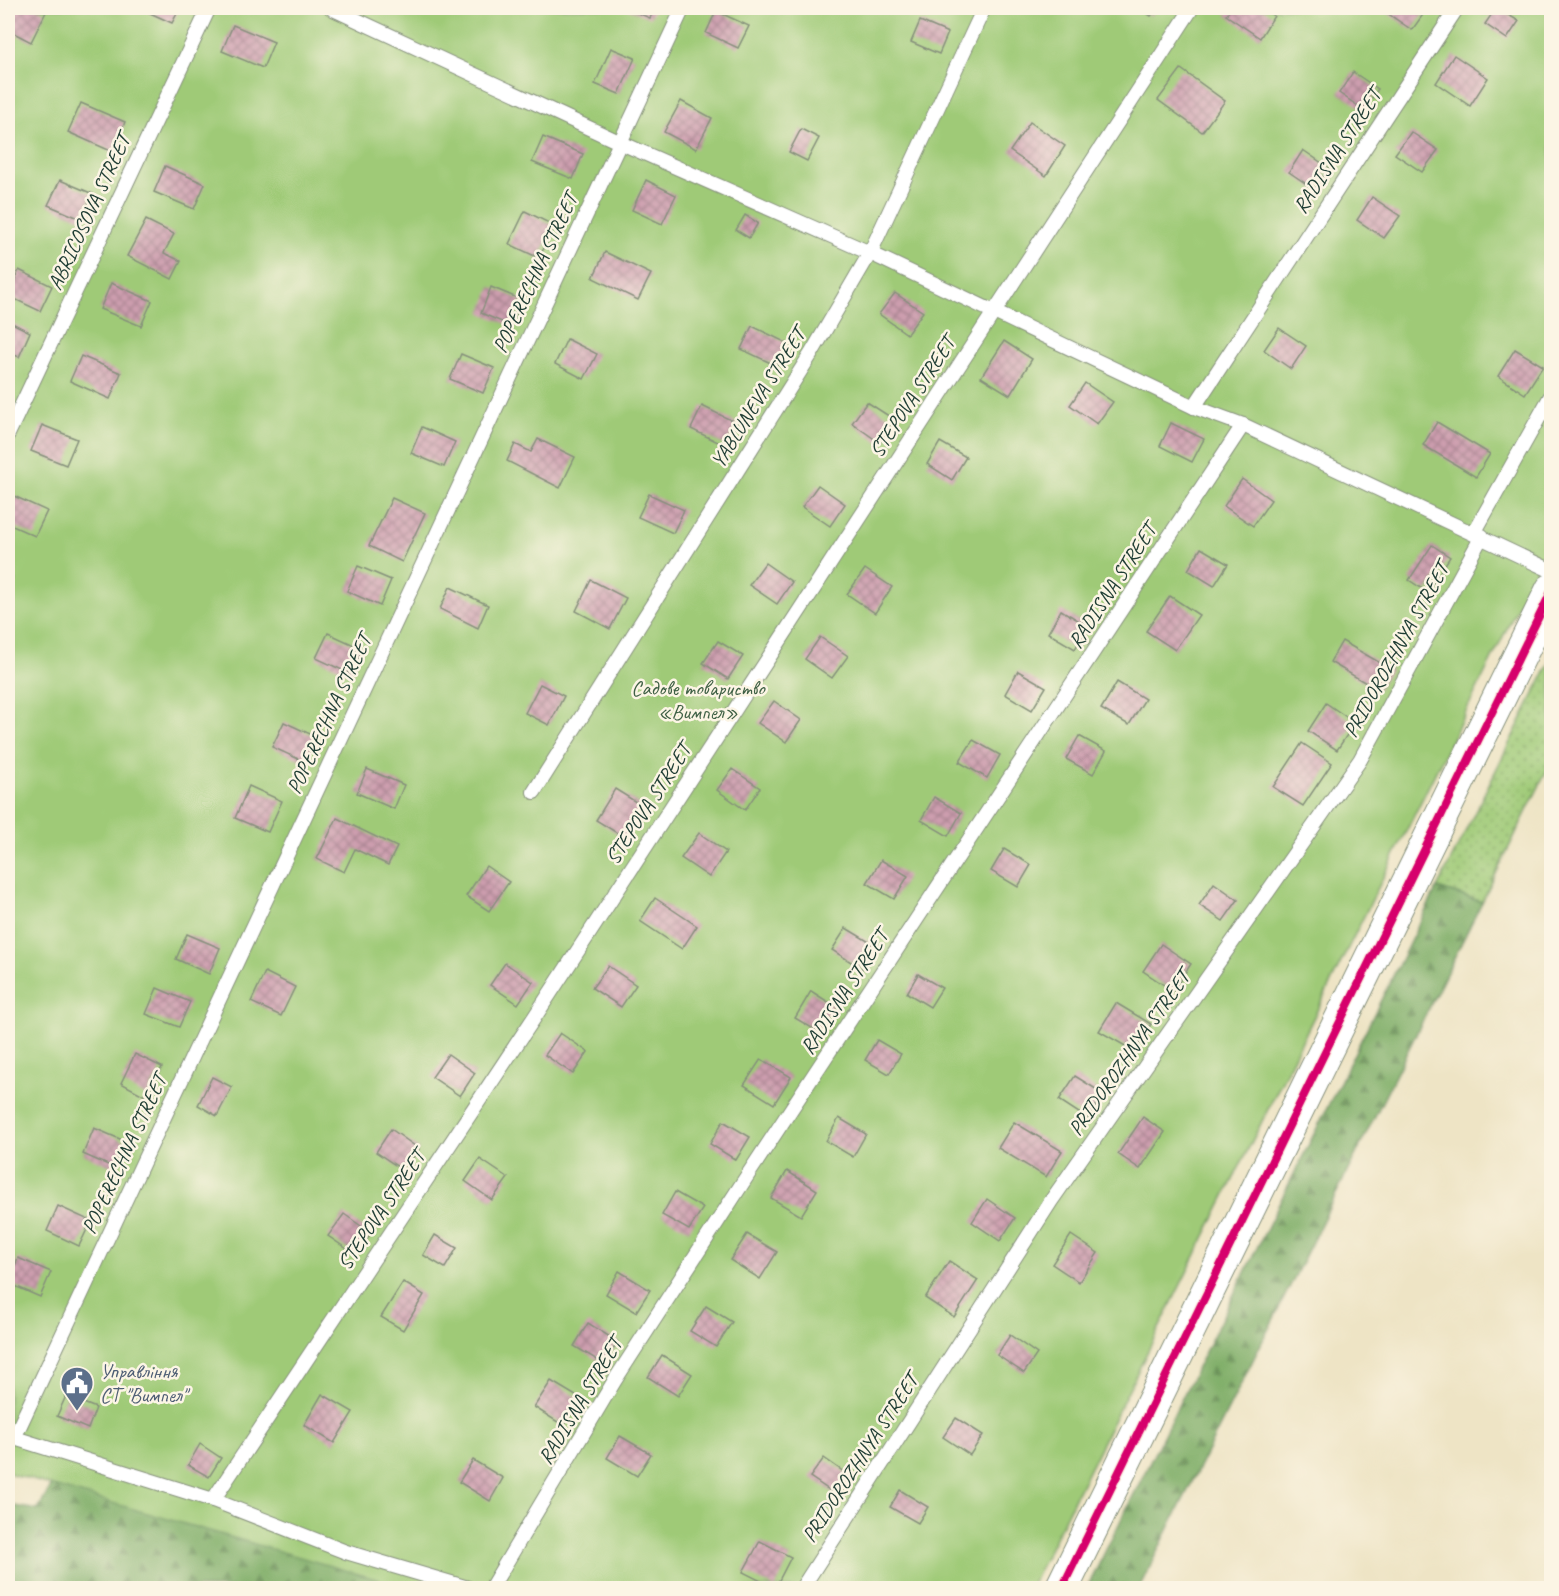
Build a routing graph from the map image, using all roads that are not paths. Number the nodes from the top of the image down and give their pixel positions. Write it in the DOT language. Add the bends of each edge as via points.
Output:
graph roads {
  1 [pos="209,8"];
  2 [pos="331,8"];
  3 [pos="683,8"];
  4 [pos="984,8"];
  5 [pos="1192,8"];
  6 [pos="1457,8"];
  7 [pos="619,142"];
  8 [pos="870,253"];
  9 [pos="992,312"];
  10 [pos="1551,394"];
  11 [pos="1194,407"];
  12 [pos="1243,425"];
  13 [pos="8,434"];
  14 [pos="1478,534"];
  15 [pos="1551,571"];
  16 [pos="1551,591"];
  17 [pos="534,792"];
  18 [pos="11,1437"];
  19 [pos="213,1500"];
  20 [pos="468,1588"];
  21 [pos="491,1588"];
  22 [pos="802,1588"];
  23 [pos="1062,1588"];
  1 -- 13 [label="lane, ABRICOSOVA STREET"];
  2 -- 7 [label="lane"];
  3 -- 7 [label="lane, POPERECHNA STREET"];
  4 -- 8 [label="lane, YABLUNEVA STREET"];
  5 -- 9 [label="lane, STEPOVA STREET"];
  6 -- 11 [label="lane, RADISNA STREET"];
  7 -- 8 [label="lane"];
  7 -- 18 [label="lane, POPERECHNA STREET"];
  8 -- 9 [label="lane"];
  8 -- 17 [label="lane, YABLUNEVA STREET" via="811,354"];
  9 -- 11 [label="lane"];
  9 -- 19 [label="lane, STEPOVA STREET" via="534,1018"];
  10 -- 14 [label="lane, PRIDOROZHNYA STREET"];
  11 -- 12 [label="lane"];
  12 -- 14 [label="lane"];
  12 -- 21 [label="lane, RADISNA STREET" via="615,1380"];
  14 -- 15 [label="lane"];
  14 -- 22 [label="lane, PRIDOROZHNYA STREET" via="1360,760 1051,1201"];
  16 -- 23 [label="street"];
  18 -- 19 [label="lane"];
  19 -- 20 [label="lane" via="346,1552"];
}
